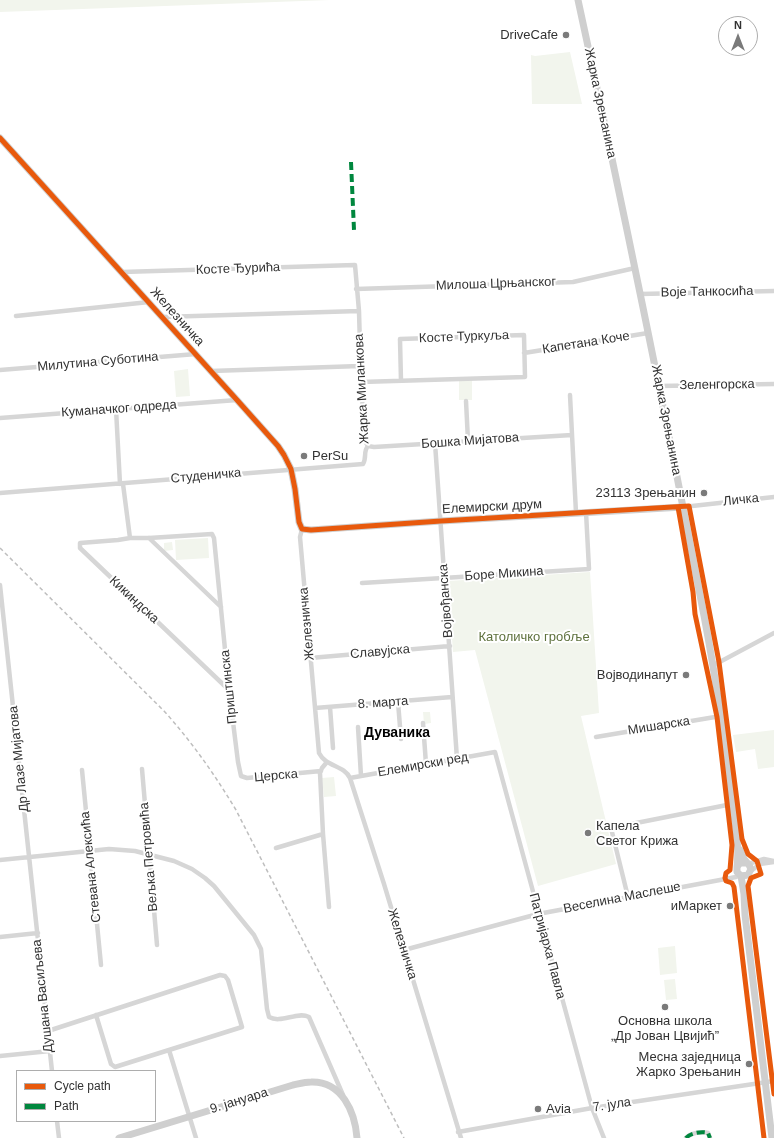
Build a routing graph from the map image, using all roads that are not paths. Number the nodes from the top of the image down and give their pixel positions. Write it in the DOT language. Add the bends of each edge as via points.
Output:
graph roads {
  1 [pos="578,0"];
  2 [pos="0,138"];
  3 [pos="355,266"];
  4 [pos="635,268"];
  5 [pos="122,272"];
  6 [pos="356,289"];
  7 [pos="774,290"];
  8 [pos="640,294"];
  9 [pos="149,302"];
  10 [pos="359,311"];
  11 [pos="16,316"];
  12 [pos="162,317"];
  13 [pos="648,333"];
  14 [pos="524,353"];
  15 [pos="196,354"];
  16 [pos="360,366"];
  17 [pos="0,370"];
  18 [pos="211,371"];
  19 [pos="401,381"];
  20 [pos="361,382"];
  21 [pos="774,384"];
  22 [pos="659,386"];
  23 [pos="570,395"];
  24 [pos="238,400"];
  25 [pos="466,401"];
  26 [pos="116,409"];
  27 [pos="0,418"];
  28 [pos="572,435"];
  29 [pos="468,441"];
  30 [pos="435,444"];
  31 [pos="368,446"];
  32 [pos="291,469"];
  33 [pos="121,484"];
  34 [pos="0,493"];
  35 [pos="774,497"];
  36 [pos="683,507"];
  37 [pos="586,512"];
  38 [pos="576,513"];
  39 [pos="440,521"];
  40 [pos="302,529"];
  41 [pos="130,538"];
  42 [pos="149,538"];
  43 [pos="445,578"];
  44 [pos="362,583"];
  45 [pos="0,585"];
  46 [pos="221,606"];
  47 [pos="774,633"];
  48 [pos="450,646"];
  49 [pos="310,658"];
  50 [pos="714,665"];
  51 [pos="229,690"];
  52 [pos="452,697"];
  53 [pos="398,702"];
  54 [pos="330,707"];
  55 [pos="315,708"];
  56 [pos="721,716"];
  57 [pos="423,723"];
  58 [pos="358,727"];
  59 [pos="596,736"];
  60 [pos="401,739"];
  61 [pos="333,748"];
  62 [pos="495,752"];
  63 [pos="457,759"];
  64 [pos="327,762"];
  65 [pos="426,764"];
  66 [pos="238,768"];
  67 [pos="142,769"];
  68 [pos="82,770"];
  69 [pos="321,772"];
  70 [pos="362,776"];
  71 [pos="350,778"];
  72 [pos="732,804"];
  73 [pos="323,834"];
  74 [pos="737,843"];
  75 [pos="276,848"];
  76 [pos="89,850"];
  77 [pos="149,854"];
  78 [pos="30,857"];
  79 [pos="0,860"];
  80 [pos="774,862"];
  81 [pos="749,868"];
  82 [pos="738,872"];
  83 [pos="744,894"];
  84 [pos="628,897"];
  85 [pos="329,907"];
  86 [pos="538,914"];
  87 [pos="38,933"];
  88 [pos="0,937"];
  89 [pos="157,945"];
  90 [pos="404,950"];
  91 [pos="101,965"];
  92 [pos="96,1015"];
  93 [pos="48,1031"];
  94 [pos="169,1050"];
  95 [pos="50,1051"];
  96 [pos="0,1056"];
  97 [pos="52,1070"];
  98 [pos="774,1081"];
  99 [pos="765,1082"];
  100 [pos="343,1096"];
  101 [pos="592,1108"];
  102 [pos="189,1116"];
  103 [pos="57,1122"];
  104 [pos="458,1132"];
  105 [pos="59,1138"];
  106 [pos="119,1138"];
  107 [pos="196,1138"];
  108 [pos="358,1138"];
  109 [pos="461,1138"];
  110 [pos="604,1138"];
  111 [pos="686,1138"];
  112 [pos="710,1138"];
  113 [pos="772,1138"];
  1 -- 4 [label="main road, Жарка Зрењанина"];
  2 -- 5 [label="main road, Железничка"];
  3 -- 5 [label="street, Косте Ђурића"];
  3 -- 6 [label="street, Жарка Миланкова"];
  4 -- 6 [label="street, Милоша Црњанског" via="573,282"];
  4 -- 8 [label="main road, Жарка Зрењанина"];
  5 -- 9 [label="main road, Железничка"];
  6 -- 10 [label="street, Жарка Миланкова"];
  7 -- 8 [label="street, Воје Танкосића"];
  8 -- 13 [label="main road, Жарка Зрењанина"];
  9 -- 11 [label="street"];
  9 -- 12 [label="main road, Железничка"];
  10 -- 12 [label="street"];
  10 -- 16 [label="street, Жарка Миланкова"];
  12 -- 15 [label="main road, Железничка"];
  13 -- 14 [label="street, Капетана Коче"];
  13 -- 22 [label="main road, Жарка Зрењанина"];
  14 -- 19 [label="street, Косте Туркуља" via="525,377"];
  14 -- 19 [label="street, Косте Туркуља" via="524,335 400,339"];
  15 -- 17 [label="street, Милутина Суботина"];
  15 -- 18 [label="main road, Железничка"];
  16 -- 18 [label="street"];
  16 -- 20 [label="street, Жарка Миланкова"];
  18 -- 24 [label="main road, Железничка"];
  19 -- 20 [label="street, Косте Туркуља"];
  20 -- 31 [label="street, Жарка Миланкова" via="365,441"];
  21 -- 22 [label="street, Зеленгорска"];
  22 -- 36 [label="main road, Жарка Зрењанина"];
  23 -- 28 [label="street"];
  24 -- 26 [label="street, Куманачког одреда"];
  24 -- 32 [label="main road, Железничка" via="278,446"];
  25 -- 29 [label="street"];
  26 -- 27 [label="street, Куманачког одреда"];
  26 -- 33 [label="street"];
  28 -- 29 [label="street, Бошка Мијатова"];
  28 -- 38 [label="street"];
  29 -- 30 [label="street, Бошка Мијатова"];
  30 -- 31 [label="street, Бошка Мијатова"];
  30 -- 39 [label="street, Војвођанска"];
  31 -- 32 [label="street, Жарка Миланкова" via="363,464"];
  32 -- 33 [label="street, Студеничка"];
  32 -- 40 [label="main road, Железничка"];
  33 -- 34 [label="street, Студеничка"];
  33 -- 41 [label="street"];
  35 -- 36 [label="street, Личка"];
  36 -- 37 [label="main road, Елемирски друм"];
  36 -- 50 [label="main road, Жарка Зрењанина"];
  37 -- 38 [label="main road, Елемирски друм"];
  37 -- 43 [label="street, Боре Микина" via="590,569"];
  38 -- 39 [label="main road, Елемирски друм"];
  39 -- 40 [label="main road, Елемирски друм"];
  39 -- 43 [label="street, Војвођанска"];
  40 -- 49 [label="street, Железничка" via="300,537"];
  41 -- 42 [label="street, Приштинска"];
  41 -- 51 [label="street, Кикиндска" via="80,543 79,547"];
  42 -- 46 [label="street"];
  42 -- 46 [label="street, Приштинска" via="212,534"];
  43 -- 44 [label="street, Боре Микина"];
  43 -- 48 [label="street, Војвођанска"];
  45 -- 78 [label="street, Др Лазе Мијатова"];
  46 -- 51 [label="street, Приштинска"];
  47 -- 50 [label="street"];
  48 -- 49 [label="street, Славујска"];
  48 -- 52 [label="street, Војвођанска"];
  49 -- 55 [label="street, Железничка"];
  50 -- 56 [label="main road, Жарка Зрењанина"];
  51 -- 66 [label="street, Приштинска"];
  52 -- 53 [label="street, 8. марта"];
  52 -- 63 [label="street, Војвођанска"];
  53 -- 54 [label="street, 8. марта"];
  53 -- 60 [label="street"];
  54 -- 55 [label="street, 8. марта"];
  54 -- 61 [label="street"];
  55 -- 64 [label="street, Железничка" via="318,750"];
  56 -- 59 [label="street, Мишарска"];
  56 -- 72 [label="main road, Жарка Зрењанина"];
  57 -- 65 [label="street"];
  58 -- 70 [label="street"];
  62 -- 63 [label="street, Елемирски ред"];
  62 -- 86 [label="street, Патријарха Павла"];
  63 -- 65 [label="street, Елемирски ред"];
  64 -- 69 [label="street"];
  64 -- 71 [label="street" via="345,772"];
  65 -- 70 [label="street, Елемирски ред"];
  66 -- 69 [label="street, Церска" via="241,776 247,778"];
  67 -- 77 [label="street, Вељка Петровића"];
  68 -- 76 [label="street, Стевана Алексића"];
  69 -- 73 [label="street"];
  70 -- 71 [label="street, Елемирски ред"];
  71 -- 90 [label="street, Железничка"];
  72 -- 74 [label="main road, Жарка Зрењанина"];
  72 -- 84 [label="street" via="611,828"];
  73 -- 75 [label="street"];
  73 -- 85 [label="street"];
  74 -- 81 [label="main road, Жарка Зрењанина"];
  74 -- 82 [label="main road, Жарка Зрењанина"];
  76 -- 77 [label="street" via="116,849"];
  76 -- 78 [label="street"];
  76 -- 91 [label="street, Стевана Алексића"];
  77 -- 89 [label="street, Вељка Петровића"];
  77 -- 100 [label="street" via="181,864 205,878 245,923 261,949 269,1017 275,1019 302,1015 311,1020"];
  78 -- 79 [label="street"];
  78 -- 87 [label="street, Др Лазе Мијатова"];
  80 -- 81 [label="street"];
  80 -- 81 [label="street" via="764,859"];
  81 -- 82 [label="main road" via="744,877"];
  81 -- 82 [label="main road" via="740,863"];
  81 -- 83 [label="main road, Жарка Зрењанина"];
  82 -- 83 [label="main road, Жарка Зрењанина"];
  82 -- 84 [label="street, Веселина Маслеше" via="725,878"];
  83 -- 99 [label="main road, Жарка Зрењанина"];
  84 -- 86 [label="street, Веселина Маслеше"];
  86 -- 90 [label="street, Веселина Маслеше"];
  86 -- 101 [label="street, Патријарха Павла"];
  87 -- 88 [label="street, Душана Васиљева"];
  87 -- 93 [label="street, Душана Васиљева"];
  90 -- 104 [label="street, Железничка"];
  92 -- 93 [label="street"];
  92 -- 94 [label="street" via="111,1064 115,1067"];
  92 -- 94 [label="street" via="220,975 225,976 242,1027"];
  93 -- 95 [label="street, Душана Васиљева"];
  94 -- 102 [label="street"];
  95 -- 96 [label="street"];
  95 -- 97 [label="street, Душана Васиљева"];
  98 -- 99 [label="street, 7. јула"];
  99 -- 101 [label="street, 7. јула"];
  99 -- 113 [label="main road, Жарка Зрењанина"];
  100 -- 102 [label="main road, 9. јануара" via="327,1085 306,1082"];
  100 -- 108 [label="main road, 9. јануара" via="356,1124"];
  101 -- 104 [label="street, 7. јула"];
  101 -- 110 [label="street, Патријарха Павла"];
  102 -- 106 [label="main road, 9. јануара"];
  102 -- 107 [label="street"];
  103 -- 105 [label="street"];
  104 -- 109 [label="street, Железничка"];
  111 -- 112 [label="street" via="689,1135 706,1132"];
}
